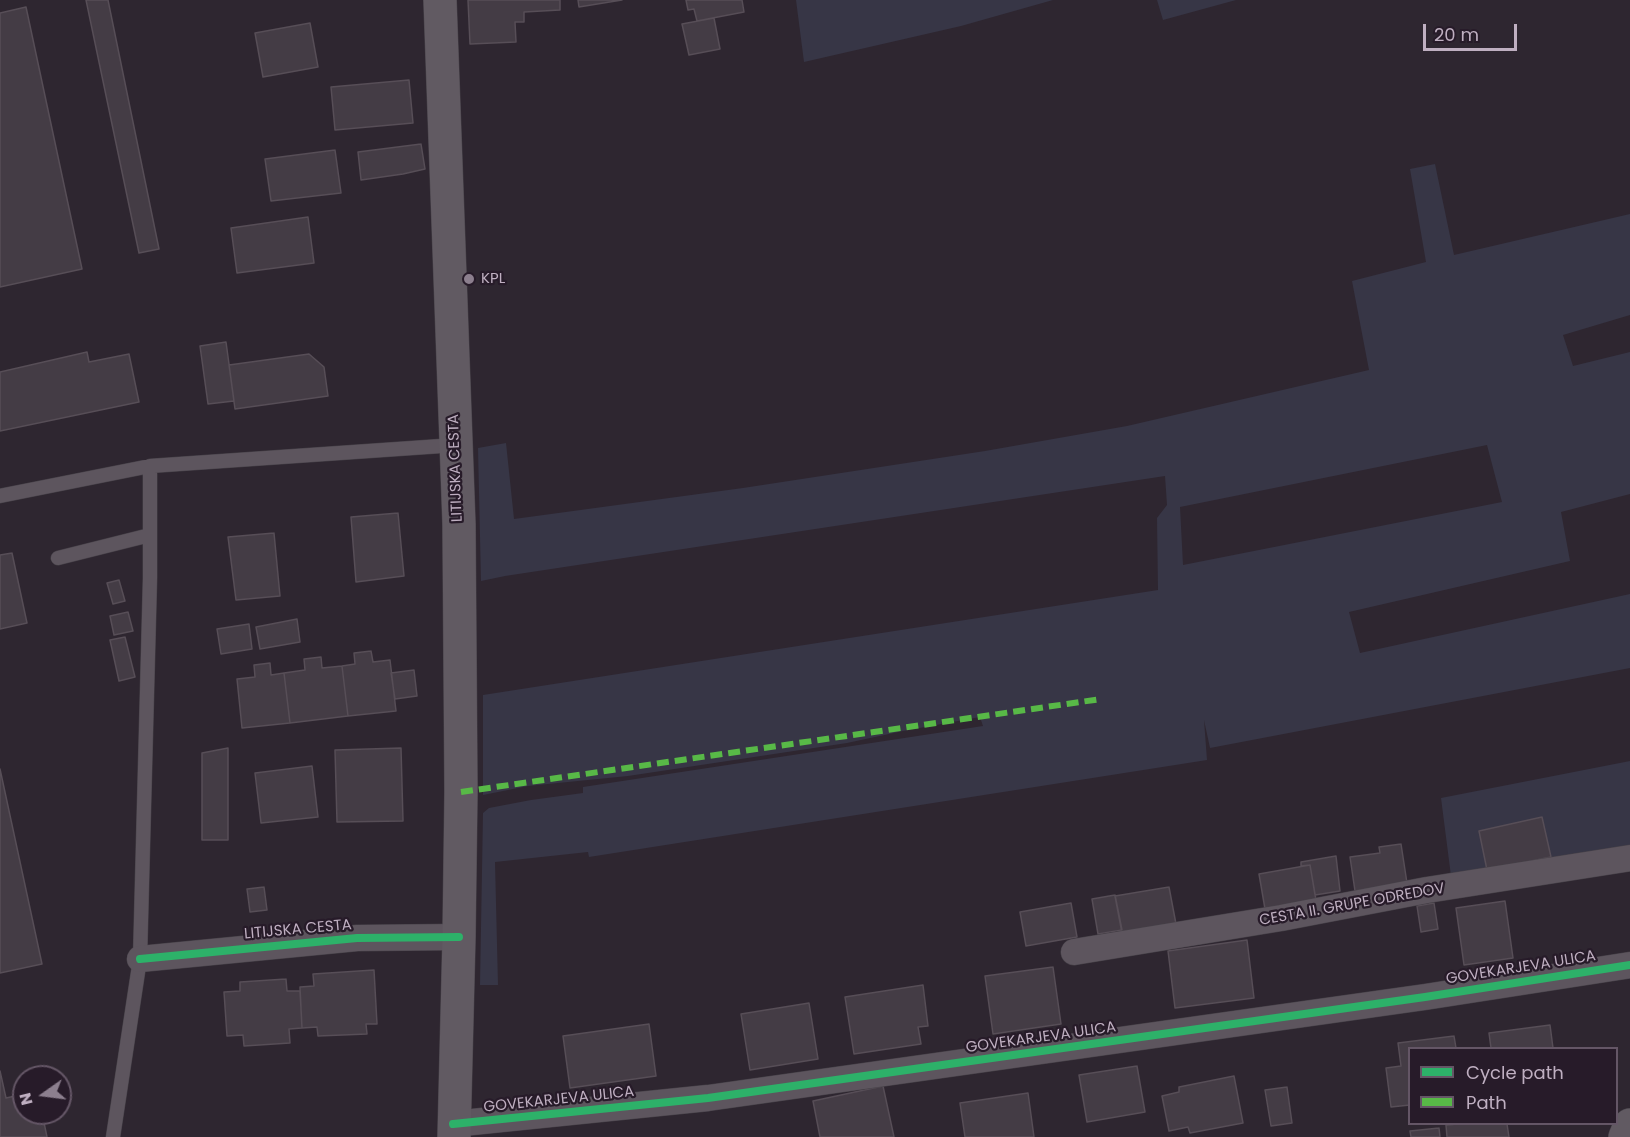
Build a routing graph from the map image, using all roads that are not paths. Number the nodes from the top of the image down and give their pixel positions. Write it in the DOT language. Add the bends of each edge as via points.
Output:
graph roads {
  1 [pos="440,0"];
  2 [pos="456,445"];
  3 [pos="150,466"];
  4 [pos="0,496"];
  5 [pos="150,535"];
  6 [pos="58,558"];
  7 [pos="1630,858"];
  8 [pos="459,937"];
  9 [pos="1074,952"];
  10 [pos="140,959"];
  11 [pos="1630,965"];
  12 [pos="1630,1125"];
  13 [pos="454,1130"];
  14 [pos="113,1137"];
  15 [pos="1624,1137"];
  1 -- 2 [label="main road, LITIJSKA CESTA"];
  2 -- 3 [label="lane"];
  2 -- 8 [label="main road, LITIJSKA CESTA"];
  3 -- 4 [label="lane"];
  3 -- 5 [label="lane"];
  5 -- 6 [label="lane"];
  5 -- 10 [label="lane"];
  7 -- 9 [label="street, CESTA II. GRUPE ODREDOV"];
  8 -- 10 [label="street, LITIJSKA CESTA" via="357,938"];
  8 -- 13 [label="main road, LITIJSKA CESTA"];
  10 -- 14 [label="lane"];
  11 -- 13 [label="street, GOVEKARJEVA ULICA" via="731,1095"];
  12 -- 15 [label="main road"];
}
